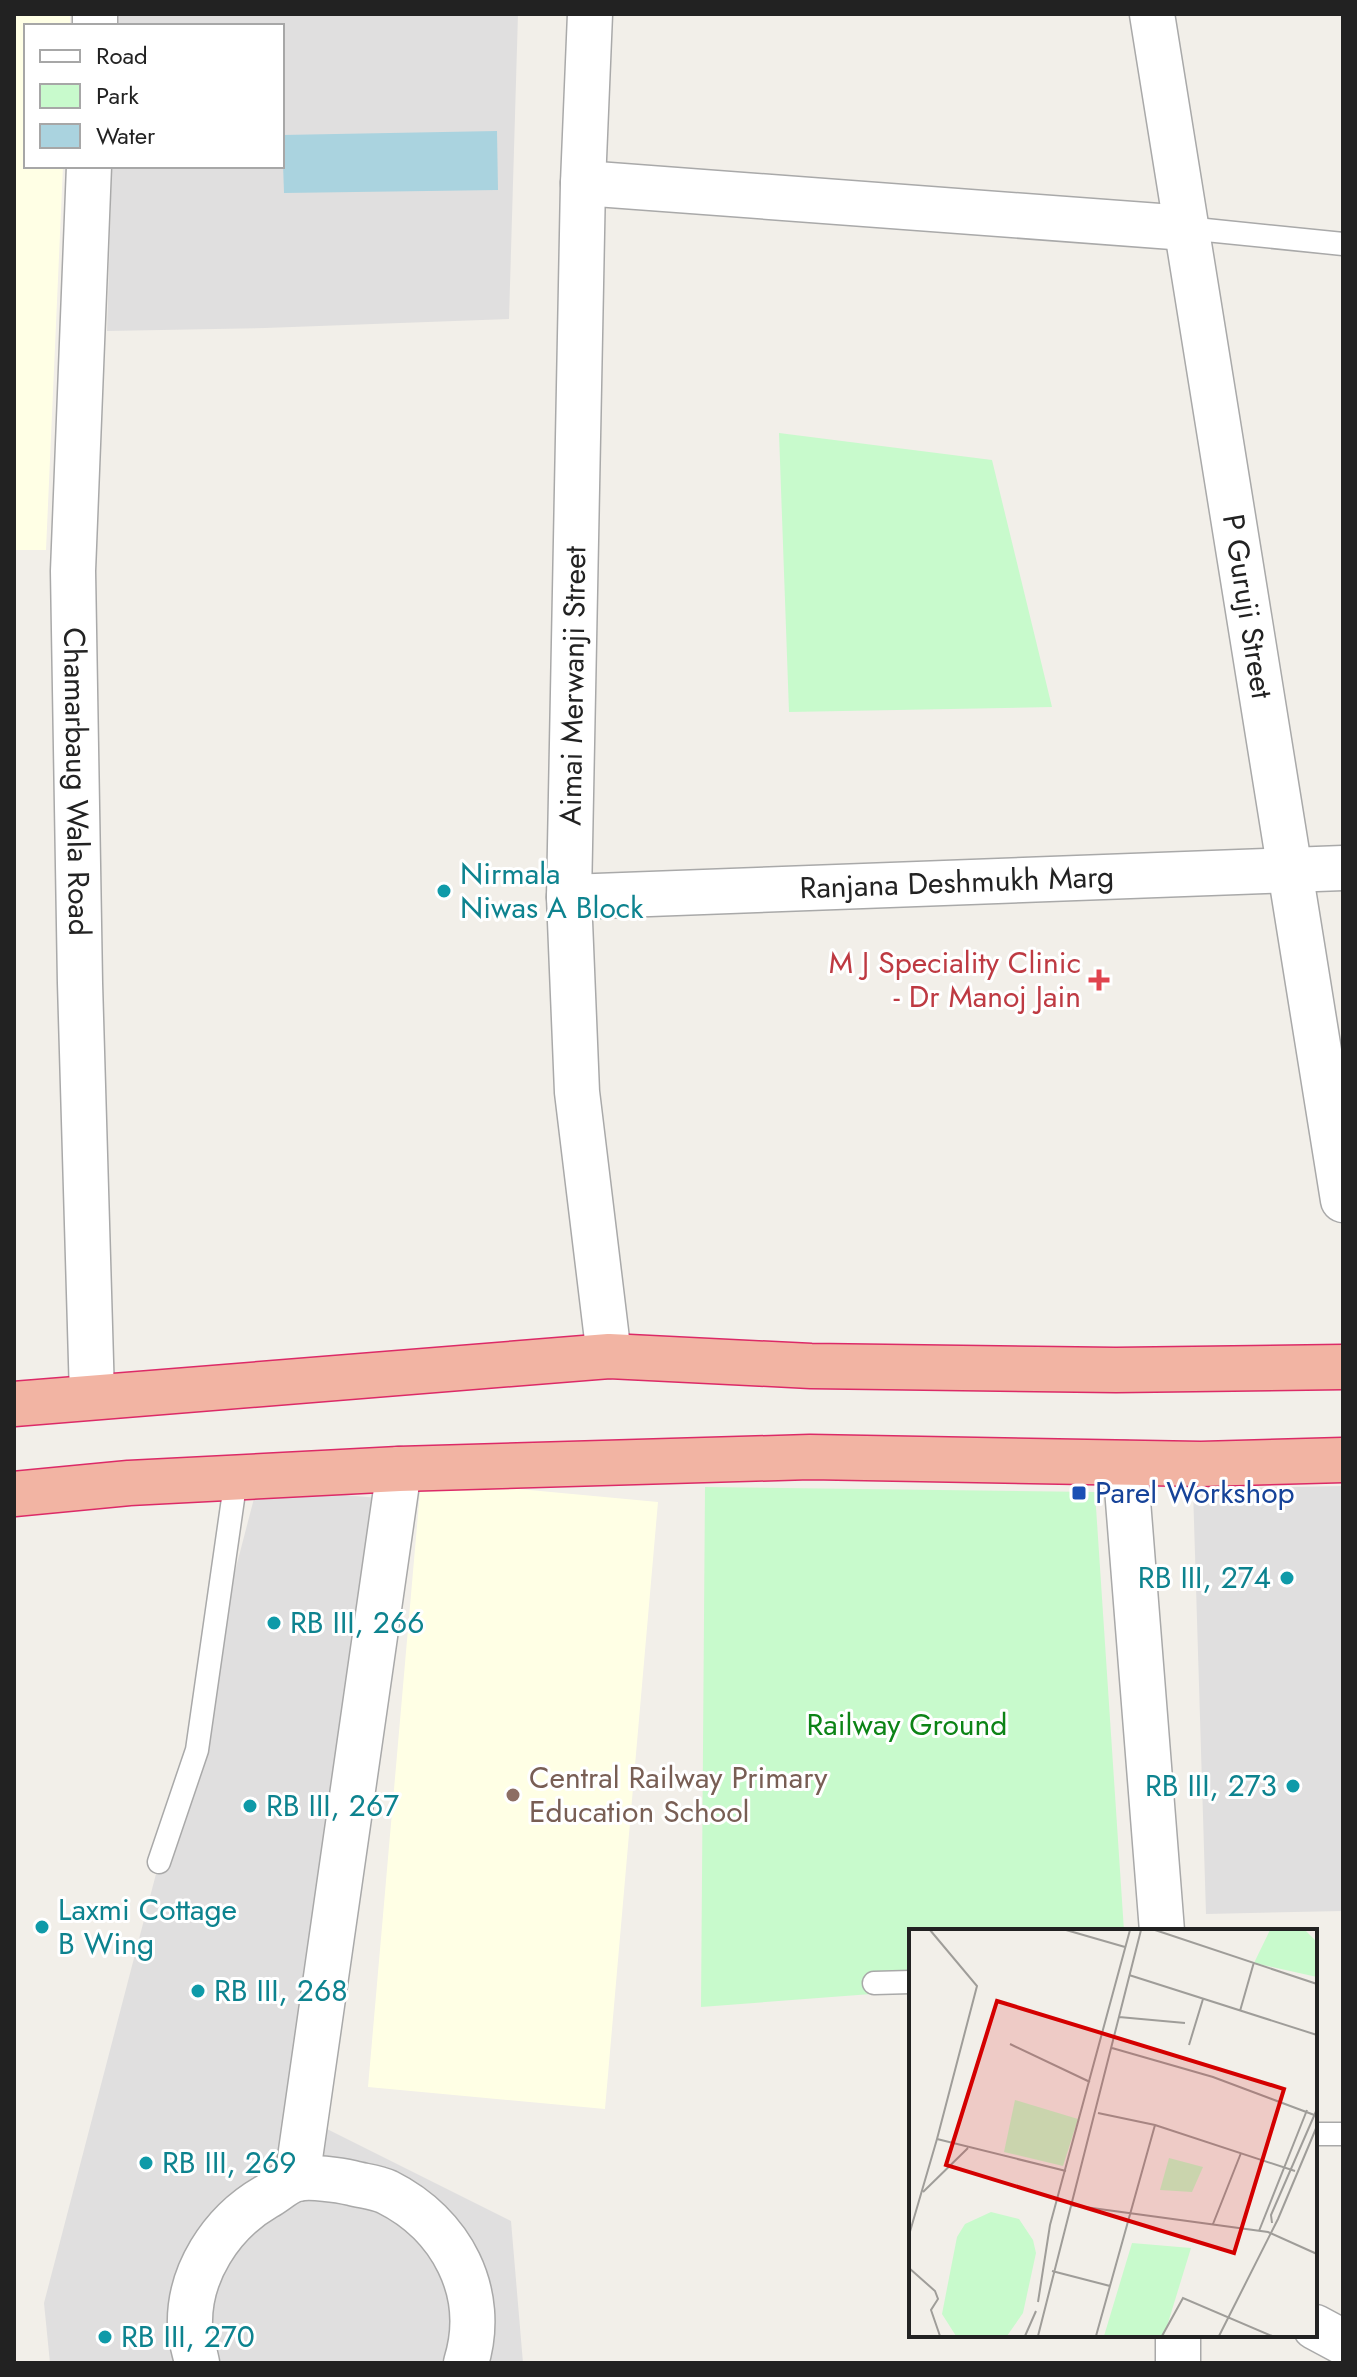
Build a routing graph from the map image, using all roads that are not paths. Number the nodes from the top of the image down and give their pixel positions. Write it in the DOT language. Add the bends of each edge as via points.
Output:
graph roads {
  1 [pos="590,14"];
  2 [pos="1152,14"];
  3 [pos="89,168"];
  4 [pos="583,183"];
  5 [pos="1186,228"];
  6 [pos="1343,244"];
  7 [pos="1343,868"];
  8 [pos="1290,869"];
  9 [pos="569,897"];
  10 [pos="1343,1200"];
  11 [pos="609,1356"];
  12 [pos="1343,1367"];
  13 [pos="92,1396"];
  14 [pos="14,1404"];
  15 [pos="1343,1460"];
  16 [pos="1125,1463"];
  17 [pos="399,1469"];
  18 [pos="236,1478"];
  19 [pos="14,1494"];
  20 [pos="159,1862"];
  21 [pos="1162,1929"];
  22 [pos="909,1982"];
  23 [pos="874,1983"];
  24 [pos="1317,2134"];
  25 [pos="1343,2134"];
  26 [pos="297,2179"];
  27 [pos="1317,2328"];
  28 [pos="1178,2337"];
  29 [pos="1343,2342"];
  30 [pos="197,2363"];
  31 [pos="466,2363"];
  32 [pos="1178,2363"];
  1 -- 4 [label="street, Aimai Merwanji Street"];
  2 -- 5 [label="street, P Guruji Street"];
  3 -- 13 [label="street, Chamarbaug Wala Road" via="73,571"];
  4 -- 5 [label="street"];
  4 -- 9 [label="street, Aimai Merwanji Street"];
  5 -- 6 [label="lane"];
  5 -- 8 [label="street, P Guruji Street"];
  7 -- 8 [label="street, Ranjana Deshmukh Marg"];
  8 -- 9 [label="street, Ranjana Deshmukh Marg"];
  8 -- 10 [label="street, P Guruji Street"];
  9 -- 11 [label="street, Aimai Merwanji Street" via="577,1092"];
  11 -- 12 [label="highway" via="811,1366"];
  11 -- 13 [label="highway"];
  13 -- 14 [label="highway"];
  15 -- 16 [label="highway"];
  16 -- 17 [label="highway" via="810,1457"];
  16 -- 21 [label="street"];
  17 -- 18 [label="highway"];
  17 -- 26 [label="street"];
  18 -- 19 [label="highway"];
  18 -- 20 [label="lane" via="197,1750"];
  22 -- 23 [label="lane"];
  24 -- 25 [label="lane"];
  26 -- 30 [label="street" via="250,2206 217,2239 196,2281 190,2327"];
  26 -- 31 [label="street" via="339,2180 384,2190 425,2215 454,2251 471,2295 472,2342"];
  27 -- 29 [label="street"];
  28 -- 32 [label="street"];
}
